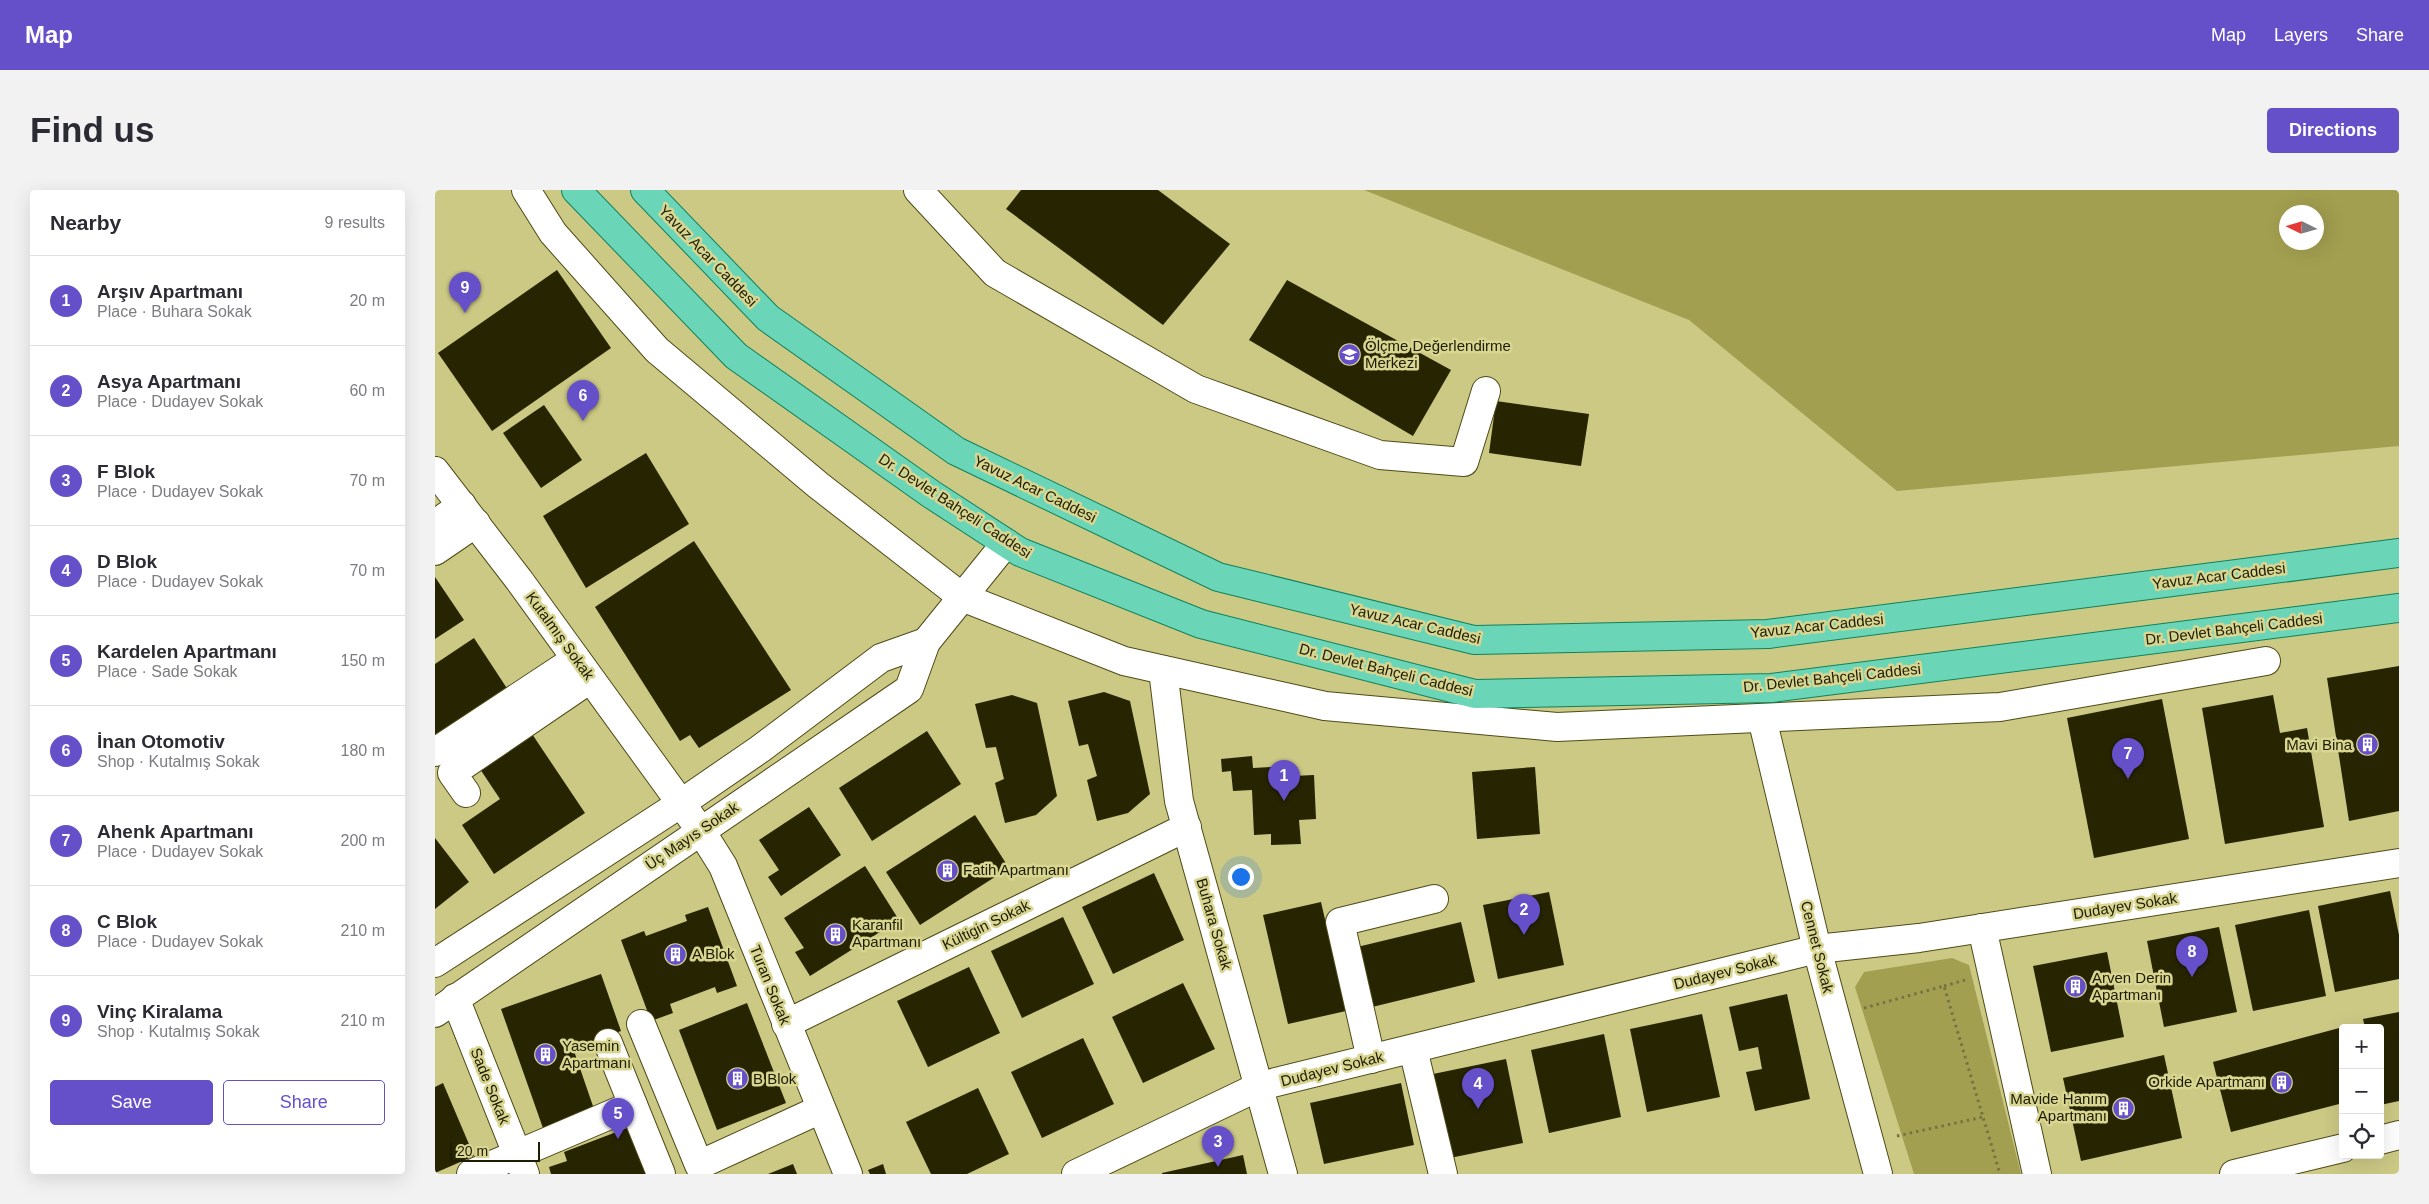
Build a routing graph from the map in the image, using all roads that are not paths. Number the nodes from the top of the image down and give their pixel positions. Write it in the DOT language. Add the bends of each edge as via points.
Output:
graph roads {
  1 [pos="525,190"];
  2 [pos="576,190"];
  3 [pos="645,190"];
  4 [pos="918,190"];
  5 [pos="1486,391"];
  6 [pos="435,471"];
  7 [pos="469,514"];
  8 [pos="435,524"];
  9 [pos="1006,543"];
  10 [pos="435,551"];
  11 [pos="2399,553"];
  12 [pos="962,597"];
  13 [pos="2399,608"];
  14 [pos="927,642"];
  15 [pos="2266,660"];
  16 [pos="583,669"];
  17 [pos="1163,670"];
  18 [pos="1762,718"];
  19 [pos="435,752"];
  20 [pos="466,793"];
  21 [pos="680,804"];
  22 [pos="1187,827"];
  23 [pos="701,831"];
  24 [pos="2399,863"];
  25 [pos="1434,899"];
  26 [pos="1982,928"];
  27 [pos="1817,949"];
  28 [pos="435,963"];
  29 [pos="445,1005"];
  30 [pos="641,1024"];
  31 [pos="786,1024"];
  32 [pos="607,1043"];
  33 [pos="1413,1049"];
  34 [pos="1371,1059"];
  35 [pos="1260,1086"];
  36 [pos="633,1105"];
  37 [pos="821,1109"];
  38 [pos="2399,1135"];
  39 [pos="2384,1139"];
  40 [pos="2339,1149"];
  41 [pos="521,1164"];
  42 [pos="696,1169"];
  43 [pos="471,1174"];
  44 [pos="661,1174"];
  45 [pos="848,1174"];
  46 [pos="1076,1174"];
  47 [pos="1283,1174"];
  48 [pos="1443,1174"];
  49 [pos="1878,1174"];
  50 [pos="2037,1174"];
  51 [pos="2234,1174"];
  1 -- 12 [label="street" via="553,233 657,350 818,485"];
  2 -- 9 [label="main road, Dr. Devlet Bahçeli Caddesi" via="736,356"];
  3 -- 11 [label="main road, Yavuz Acar Caddesi" via="768,318 956,451 1218,577 1474,640 1768,634"];
  4 -- 5 [label="street" via="995,273 1020,288 1197,389 1380,455 1464,462"];
  6 -- 7 [label="street, Kutalmış Sokak"];
  7 -- 8 [label="street"];
  7 -- 10 [label="street"];
  7 -- 16 [label="street, Kutalmış Sokak"];
  9 -- 12 [label="street, Üç Mayıs Sokak"];
  9 -- 13 [label="main road, Dr. Devlet Bahçeli Caddesi" via="1020,552 1201,624 1475,694 1772,688"];
  12 -- 14 [label="street, Üç Mayıs Sokak"];
  12 -- 17 [label="street" via="1124,661"];
  14 -- 21 [label="street" via="881,658 760,750"];
  14 -- 23 [label="street, Üç Mayıs Sokak" via="909,690"];
  15 -- 18 [label="street" via="2000,707"];
  16 -- 19 [label="street"];
  16 -- 20 [label="street" via="452,773"];
  16 -- 21 [label="street, Kutalmış Sokak"];
  17 -- 18 [label="street" via="1325,706 1557,727"];
  17 -- 22 [label="street, Buhara Sokak" via="1179,801"];
  18 -- 27 [label="street, Cennet Sokak"];
  21 -- 23 [label="street, Turan Sokak"];
  21 -- 28 [label="street"];
  22 -- 31 [label="street, Kültigin Sokak"];
  22 -- 35 [label="street, Buhara Sokak"];
  23 -- 29 [label="street, Üç Mayıs Sokak"];
  23 -- 31 [label="street, Turan Sokak" via="723,866"];
  24 -- 26 [label="street, Dudayev Sokak"];
  25 -- 34 [label="street" via="1340,922"];
  26 -- 27 [label="street, Dudayev Sokak"];
  26 -- 50 [label="street"];
  27 -- 33 [label="street, Dudayev Sokak"];
  27 -- 49 [label="street, Cennet Sokak"];
  29 -- 41 [label="street, Sade Sokak"];
  30 -- 42 [label="street"];
  31 -- 37 [label="street, Turan Sokak"];
  32 -- 36 [label="street"];
  33 -- 34 [label="street, Dudayev Sokak"];
  33 -- 48 [label="street"];
  34 -- 35 [label="street, Dudayev Sokak"];
  35 -- 46 [label="street, Dudayev Sokak"];
  35 -- 47 [label="street, Buhara Sokak"];
  36 -- 41 [label="street"];
  36 -- 44 [label="street"];
  37 -- 42 [label="street"];
  37 -- 45 [label="street, Turan Sokak"];
  38 -- 39 [label="street"];
  40 -- 51 [label="street"];
  41 -- 43 [label="street"];
}
